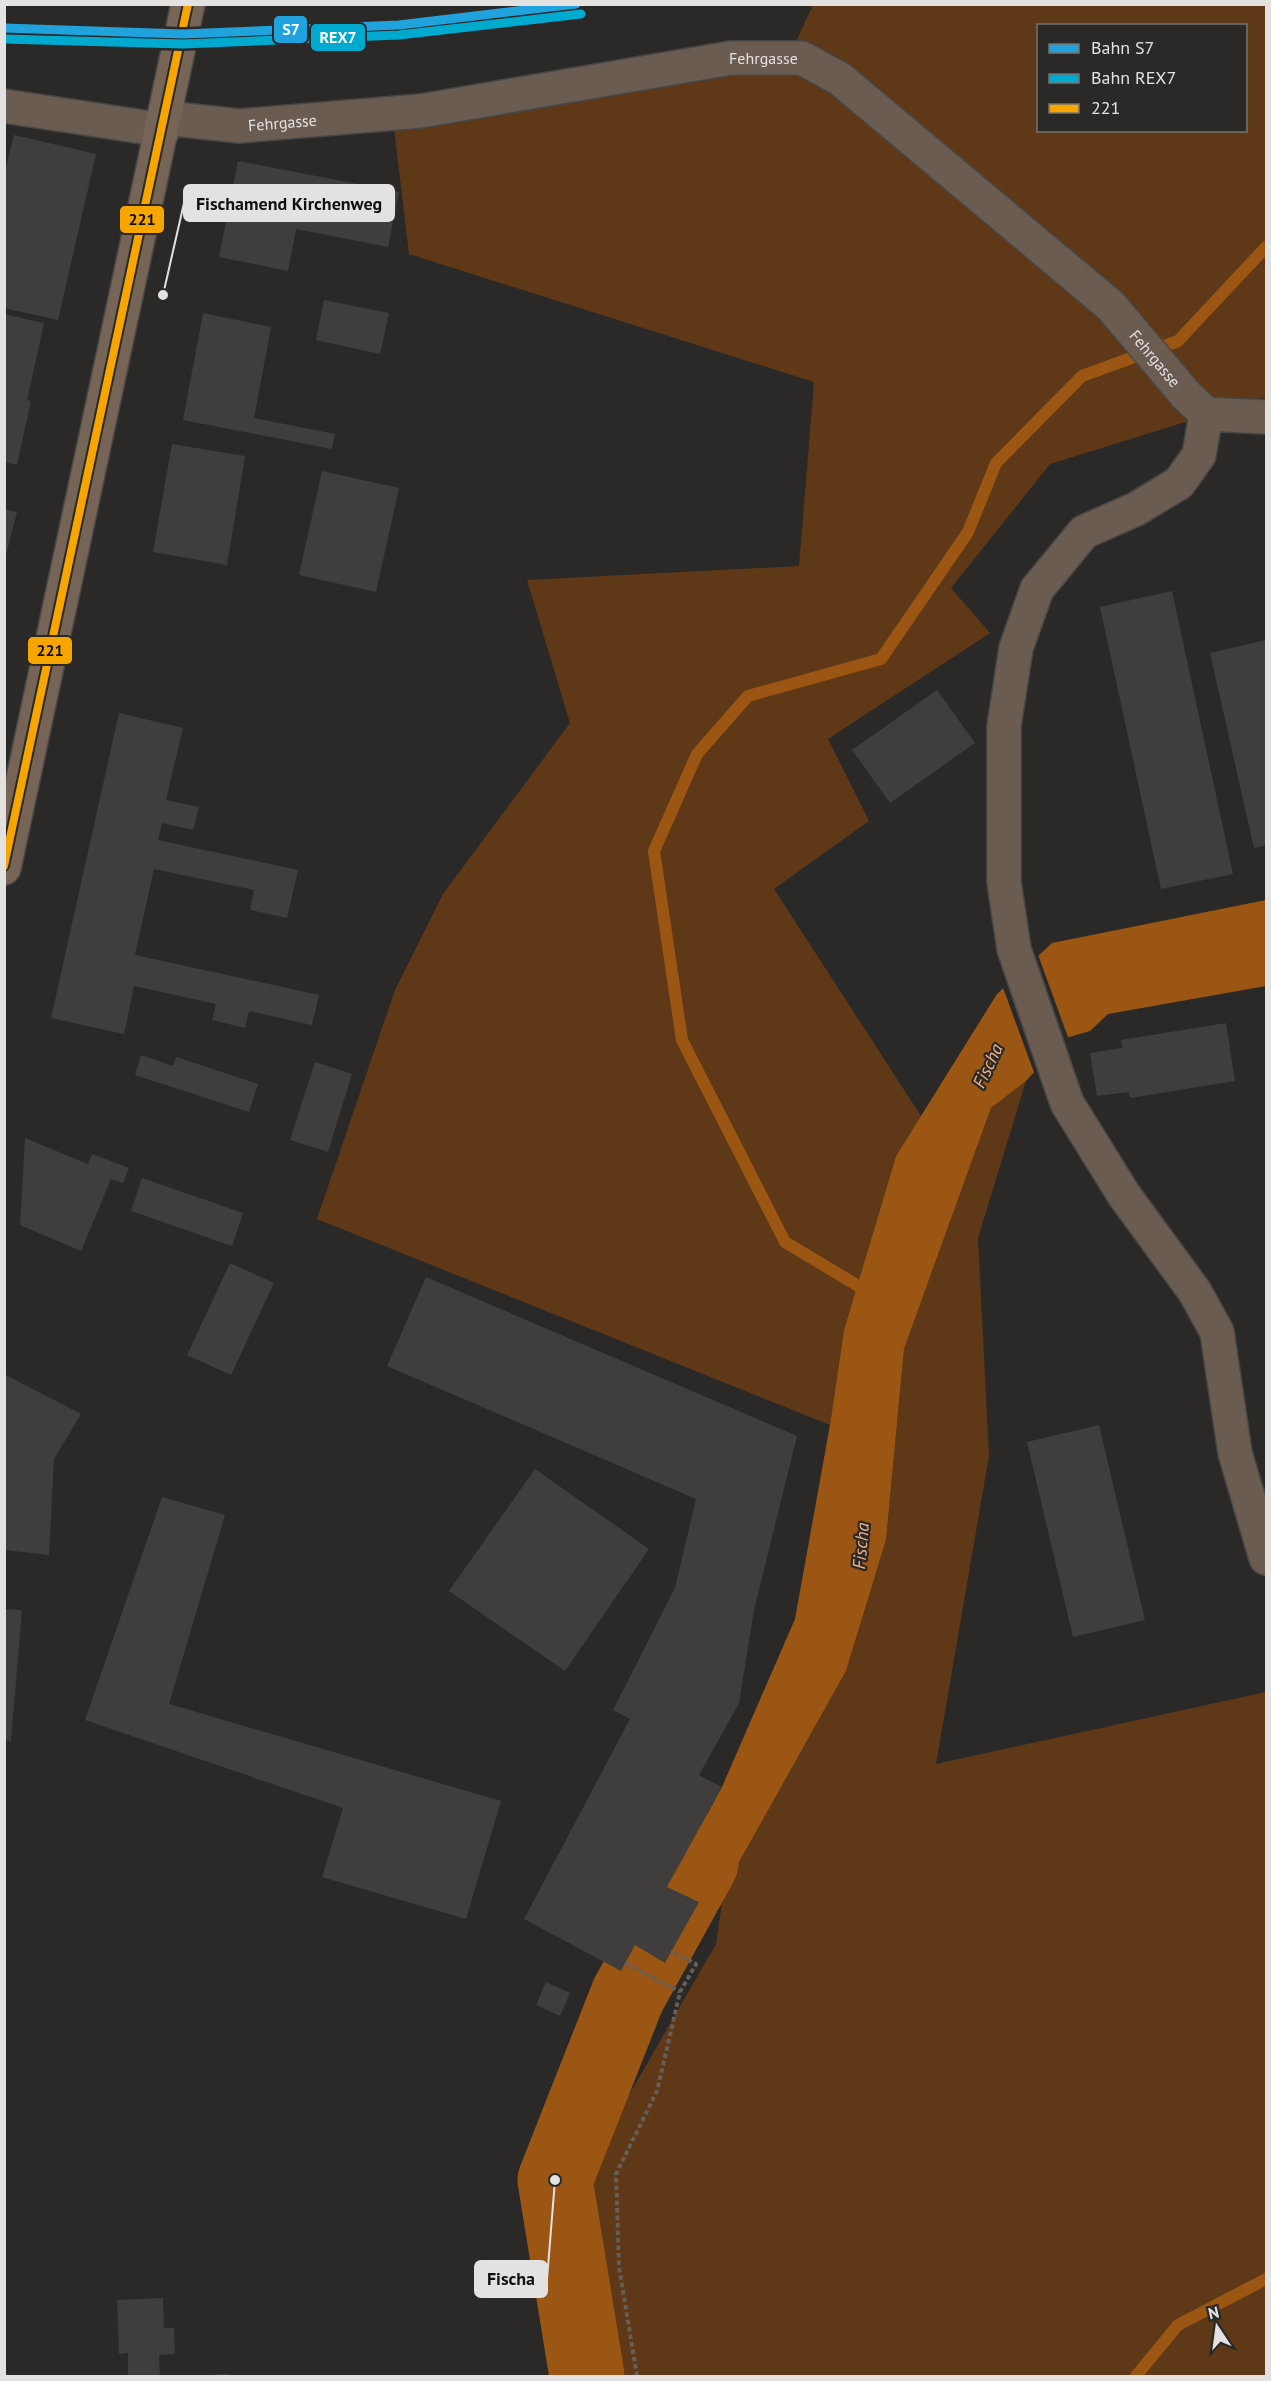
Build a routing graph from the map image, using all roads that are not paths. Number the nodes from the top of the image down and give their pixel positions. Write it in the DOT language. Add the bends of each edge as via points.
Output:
graph roads {
  1 [pos="188,4"];
  2 [pos="4,106"];
  3 [pos="164,124"];
  4 [pos="1196,405"];
  5 [pos="1266,417"];
  6 [pos="4,868"];
  7 [pos="1266,1558"];
  1 -- 3 [label="main road"];
  2 -- 3 [label="street, Fehrgasse"];
  3 -- 4 [label="street, Fehrgasse" via="239,126 410,112 730,58 802,58 840,79 1111,306"];
  3 -- 6 [label="main road"];
  4 -- 5 [label="street"];
  4 -- 7 [label="street" via="1199,455 1179,483 1136,509 1084,532 1037,589 1016,648 1004,726 1004,882 1014,949 1067,1103 1118,1186 1195,1292 1217,1332 1235,1454"];
}
